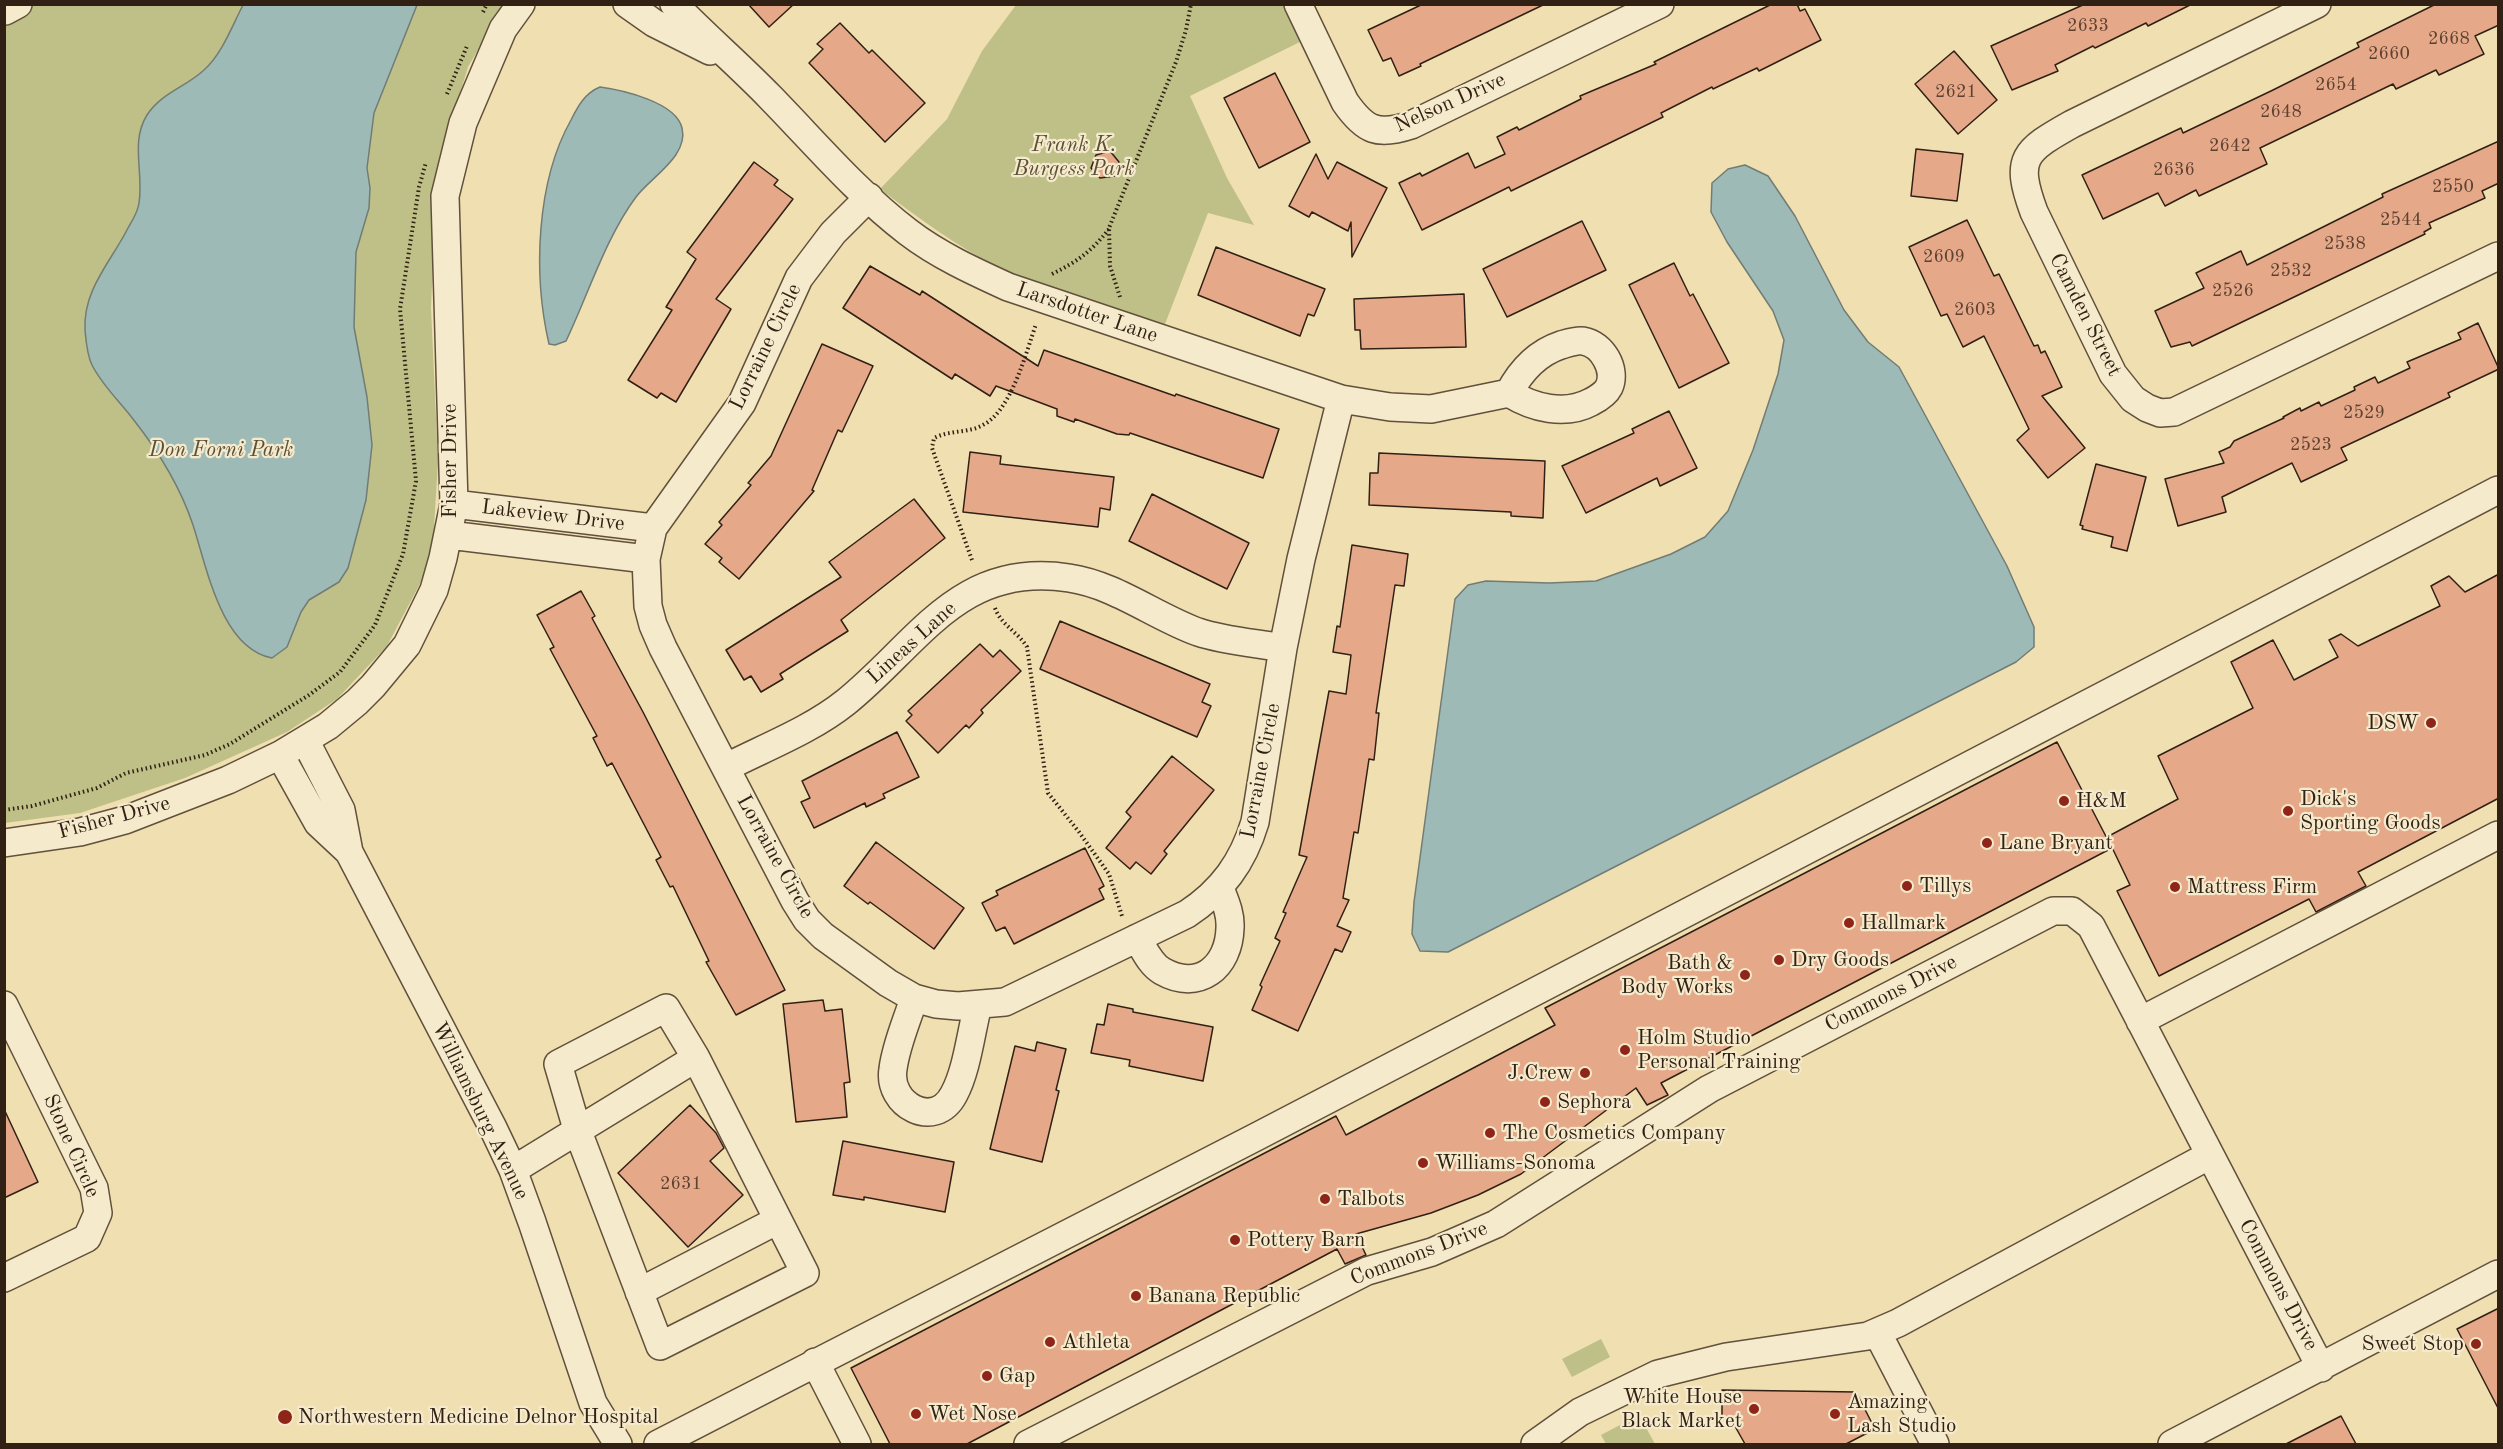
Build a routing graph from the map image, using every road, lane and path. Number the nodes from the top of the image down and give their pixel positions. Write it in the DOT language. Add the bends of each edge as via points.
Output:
graph roads {
  1 [pos="487,4"];
  2 [pos="521,4"];
  3 [pos="627,4"];
  4 [pos="674,4"];
  5 [pos="1191,4"];
  6 [pos="1298,4"];
  7 [pos="1660,4"];
  8 [pos="2317,4"];
  9 [pos="482,15"];
  10 [pos="472,36"];
  11 [pos="734,64"];
  12 [pos="445,100"];
  13 [pos="429,154"];
  14 [pos="869,197"];
  15 [pos="1109,228"];
  16 [pos="2499,256"];
  17 [pos="1052,274"];
  18 [pos="1120,297"];
  19 [pos="1036,324"];
  20 [pos="1509,393"];
  21 [pos="1341,399"];
  22 [pos="2499,490"];
  23 [pos="454,504"];
  24 [pos="653,528"];
  25 [pos="448,535"];
  26 [pos="646,559"];
  27 [pos="972,560"];
  28 [pos="994,608"];
  29 [pos="1283,648"];
  30 [pos="305,740"];
  31 [pos="280,755"];
  32 [pos="727,767"];
  33 [pos="4,810"];
  34 [pos="2499,835"];
  35 [pos="4,843"];
  36 [pos="350,852"];
  37 [pos="1220,888"];
  38 [pos="1122,916"];
  39 [pos="1137,938"];
  40 [pos="914,998"];
  41 [pos="4,1005"];
  42 [pos="978,1005"];
  43 [pos="2140,1021"];
  44 [pos="696,1058"];
  45 [pos="577,1129"];
  46 [pos="2210,1155"];
  47 [pos="513,1170"];
  48 [pos="778,1220"];
  49 [pos="2499,1274"];
  50 [pos="4,1278"];
  51 [pos="639,1292"];
  52 [pos="1877,1332"];
  53 [pos="815,1362"];
  54 [pos="2321,1368"];
  55 [pos="618,1444"];
  56 [pos="658,1444"];
  57 [pos="857,1444"];
  58 [pos="1028,1444"];
  59 [pos="1535,1444"];
  60 [pos="1935,1444"];
  61 [pos="2172,1444"];
  1 -- 9 [label="path"];
  2 -- 23 [label="street, Fisher Drive" via="502,29 463,123 445,196"];
  3 -- 11 [label="street, Larsdotter Lane" via="654,23"];
  4 -- 11 [label="street, Larsdotter Lane"];
  5 -- 15 [label="path" via="1176,62"];
  6 -- 7 [label="street, Nelson Drive" via="1355,117 1376,130 1393,131"];
  8 -- 16 [label="street, Camden Street" via="2072,124 2040,142 2024,163 2024,184 2034,212 2113,374 2133,399 2147,408 2160,413 2174,412"];
  10 -- 12 [label="path"];
  11 -- 14 [label="street, Larsdotter Lane"];
  13 -- 33 [label="path" via="419,187 400,309 416,481 403,554 375,625 340,672 230,744 205,755 126,774 97,788"];
  14 -- 21 [label="street, Larsdotter Lane" via="907,231 946,257 1008,287"];
  14 -- 24 [label="street, Lorraine Circle" via="833,233 799,278 742,403"];
  15 -- 17 [label="path" via="1082,258"];
  15 -- 18 [label="path" via="1110,266"];
  19 -- 27 [label="path" via="1004,405 991,420 981,427 945,432 934,438 932,448"];
  20 -- 21 [label="street, Larsdotter Lane" via="1431,409"];
  21 -- 29 [label="street, Lorraine Circle"];
  22 -- 53 [label="street" via="1309,1110"];
  23 -- 24 [label="street, Lakeview Drive"];
  23 -- 25 [label="street, Fisher Drive"];
  24 -- 26 [label="street, Lorraine Circle"];
  25 -- 26 [label="street, Lakeview Drive"];
  25 -- 30 [label="street, Fisher Drive" via="434,590 407,645 357,702"];
  26 -- 32 [label="street, Lorraine Circle" via="652,625"];
  28 -- 38 [label="path" via="998,618 1027,647 1048,793 1109,874"];
  29 -- 32 [label="street, Lineas Lane" via="1198,632 1100,586 1070,578 1012,578 985,585 933,619 859,690 823,718"];
  29 -- 37 [label="street, Lorraine Circle" via="1255,822 1247,847"];
  30 -- 31 [label="street, Fisher Drive"];
  30 -- 36 [label="street, Williamsburg Avenue" via="341,810"];
  31 -- 35 [label="street, Fisher Drive" via="207,789 125,820 80,832"];
  31 -- 36 [label="street, Williamsburg Avenue" via="318,823"];
  32 -- 40 [label="street, Lorraine Circle" via="807,920 823,936"];
  34 -- 43 [label="street"];
  36 -- 47 [label="street, Williamsburg Avenue"];
  37 -- 39 [label="street, Lorraine Circle" via="1187,914"];
  37 -- 39 [label="street" via="1230,929 1224,957 1202,978 1189,979 1160,970"];
  39 -- 42 [label="street, Lorraine Circle" via="1005,1002"];
  40 -- 42 [label="street, Lorraine Circle" via="936,1004"];
  40 -- 42 [label="street" via="892,1070 900,1098 912,1109 926,1113 954,1096"];
  41 -- 50 [label="street, Stone Circle" via="94,1188 98,1213 87,1238"];
  43 -- 46 [label="street, Commons Drive"];
  43 -- 58 [label="street, Commons Drive" via="2091,926 2072,911 2053,911 1709,1089 1496,1224 1432,1252 1366,1271"];
  44 -- 45 [label="street"];
  44 -- 45 [label="street" via="666,1008 558,1064"];
  44 -- 48 [label="street"];
  45 -- 47 [label="street"];
  45 -- 51 [label="street"];
  46 -- 52 [label="street"];
  46 -- 54 [label="street, Commons Drive"];
  47 -- 55 [label="street, Williamsburg Avenue" via="593,1403"];
  48 -- 51 [label="street"];
  48 -- 51 [label="street" via="805,1273 660,1346"];
  49 -- 54 [label="street, Commons Drive"];
  52 -- 59 [label="street" via="1849,1340 1688,1365 1658,1374 1587,1408"];
  52 -- 60 [label="street"];
  53 -- 56 [label="street"];
  53 -- 57 [label="street"];
  54 -- 61 [label="street, Commons Drive"];
}
